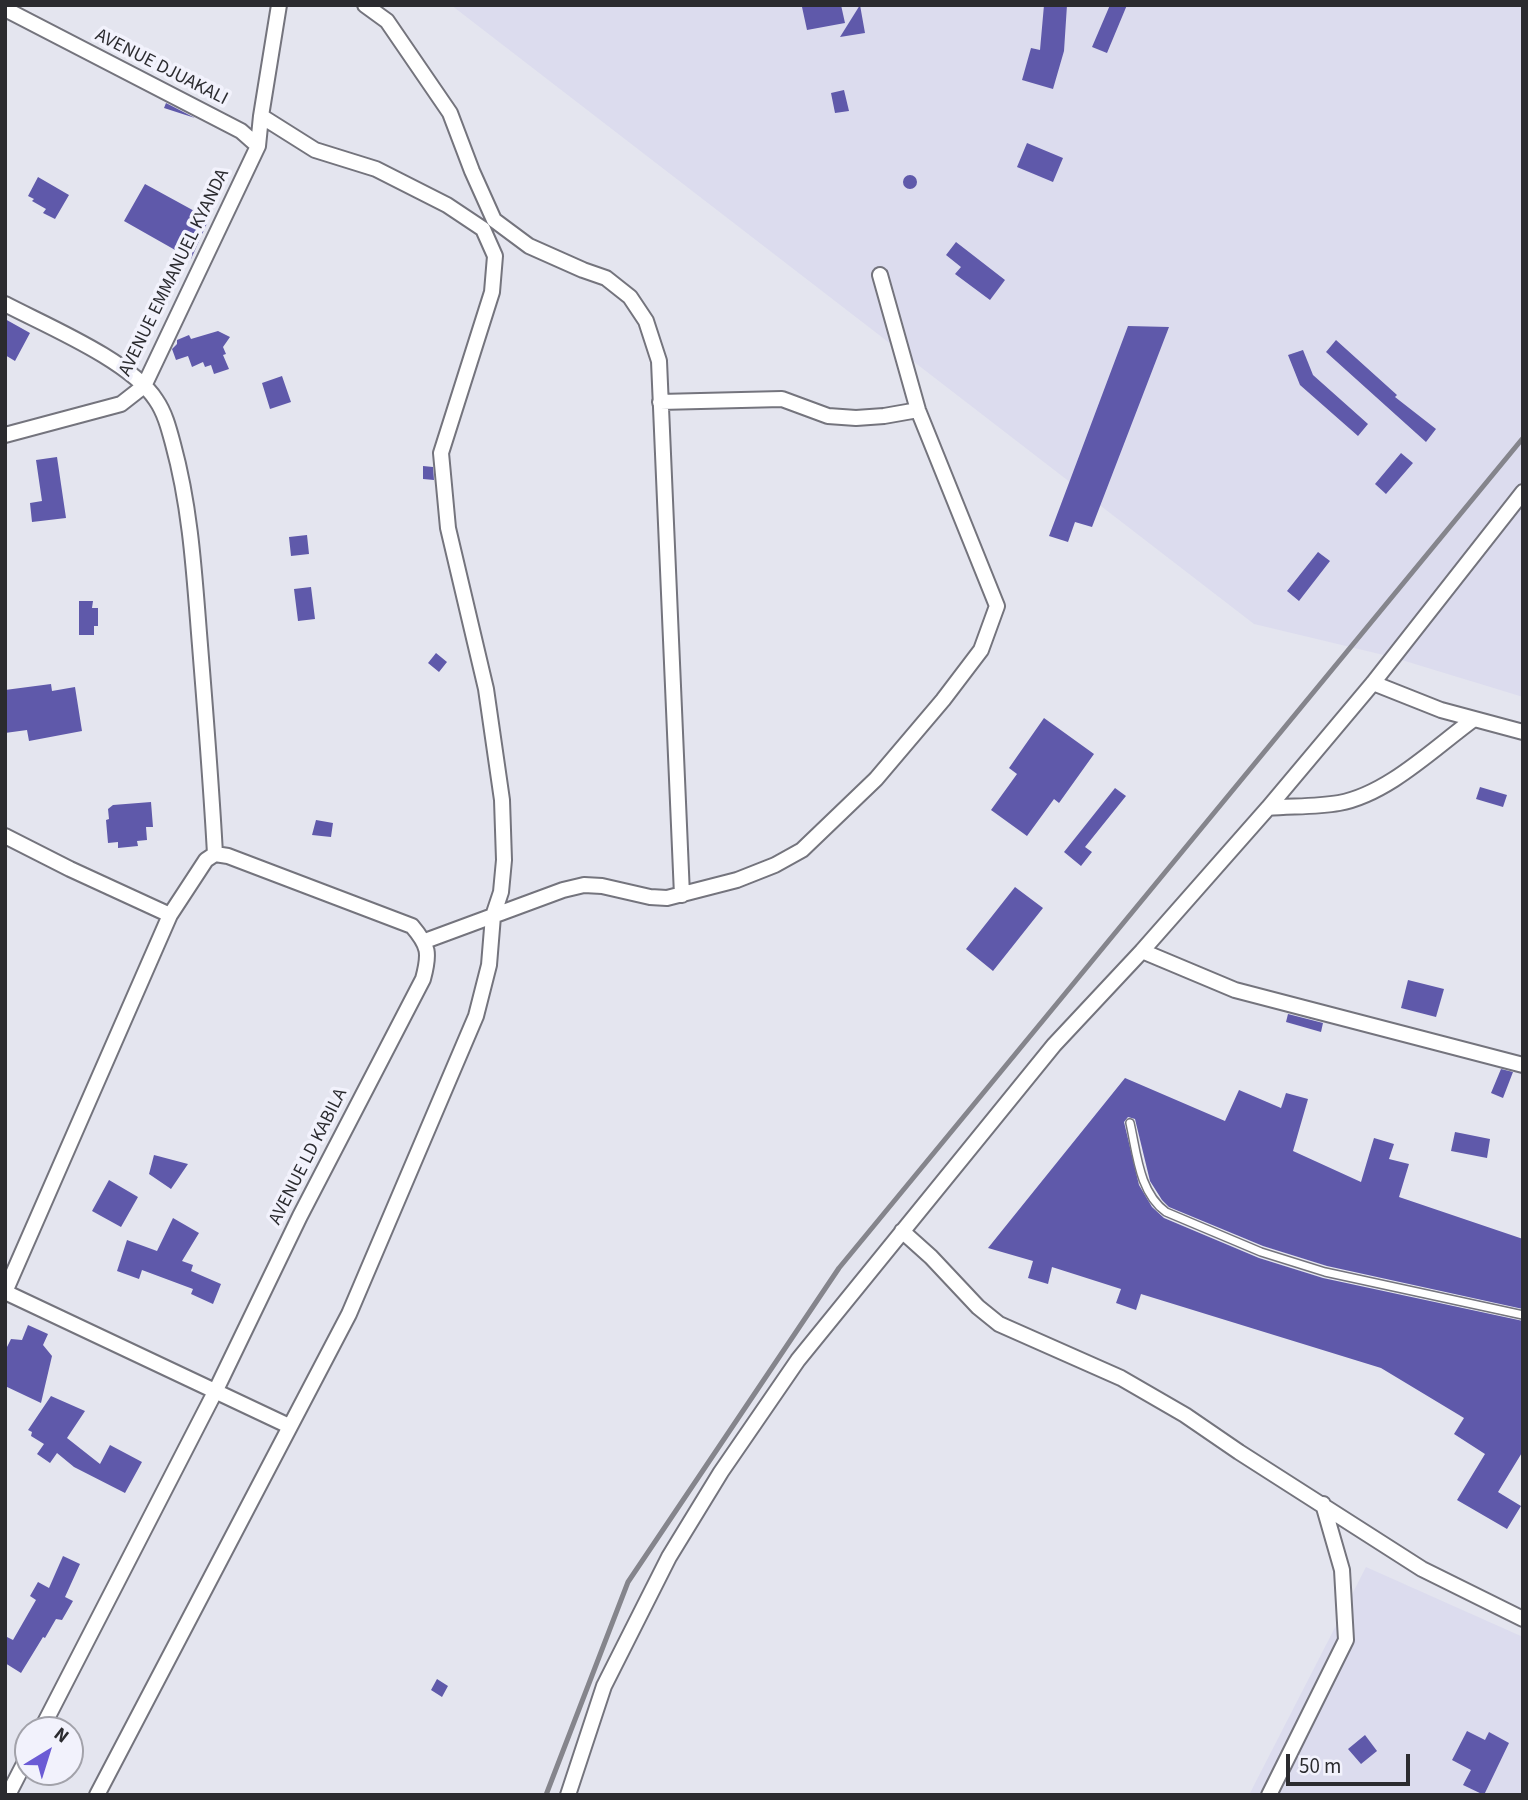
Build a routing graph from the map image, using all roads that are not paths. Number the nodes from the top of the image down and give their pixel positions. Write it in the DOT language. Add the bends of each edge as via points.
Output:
graph roads {
  1 [pos="279,5"];
  2 [pos="365,5"];
  3 [pos="5,9"];
  4 [pos="261,116"];
  5 [pos="258,146"];
  6 [pos="489,224"];
  7 [pos="880,275"];
  8 [pos="5,304"];
  9 [pos="145,386"];
  10 [pos="660,402"];
  11 [pos="918,410"];
  12 [pos="5,435"];
  13 [pos="1523,492"];
  14 [pos="1373,683"];
  15 [pos="1474,719"];
  16 [pos="1523,732"];
  17 [pos="1268,808"];
  18 [pos="5,835"];
  19 [pos="215,855"];
  20 [pos="682,895"];
  21 [pos="170,915"];
  22 [pos="493,916"];
  23 [pos="425,941"];
  24 [pos="1142,951"];
  25 [pos="1523,1065"];
  26 [pos="1130,1123"];
  27 [pos="902,1231"];
  28 [pos="5,1292"];
  29 [pos="1523,1315"];
  30 [pos="216,1390"];
  31 [pos="289,1426"];
  32 [pos="1323,1504"];
  33 [pos="1523,1619"];
  34 [pos="48,1716"];
  35 [pos="97,1795"];
  36 [pos="568,1795"];
  37 [pos="1269,1795"];
  1 -- 4 [label="street, AVENUE EMMANUEL KYANDA"];
  2 -- 6 [label="street" via="387,21 450,113"];
  3 -- 5 [label="street, AVENUE DJUAKALI" via="241,131"];
  4 -- 5 [label="street, AVENUE EMMANUEL KYANDA"];
  4 -- 6 [label="street" via="315,150 376,169"];
  5 -- 9 [label="street, AVENUE EMMANUEL KYANDA"];
  6 -- 10 [label="street" via="606,278 630,298 646,321 659,361"];
  6 -- 22 [label="street" via="495,256 492,292 441,453 449,528 486,689 502,800 504,860"];
  7 -- 11 [label="street"];
  8 -- 9 [label="street" via="103,356"];
  9 -- 12 [label="street, AVENUE EMMANUEL KYANDA" via="121,404"];
  9 -- 19 [label="street" via="167,421 183,481"];
  10 -- 11 [label="street" via="782,399 828,416 856,418"];
  10 -- 20 [label="street"];
  11 -- 20 [label="street" via="998,606 981,650 884,770 802,850 737,880"];
  13 -- 14 [label="street"];
  14 -- 15 [label="street"];
  14 -- 17 [label="street"];
  15 -- 16 [label="street"];
  15 -- 17 [label="street" via="1373,790 1340,802"];
  17 -- 24 [label="street"];
  18 -- 21 [label="street"];
  19 -- 21 [label="street" via="200,867"];
  19 -- 23 [label="street" via="391,917 412,926"];
  20 -- 22 [label="street" via="650,897 584,886"];
  21 -- 28 [label="street"];
  22 -- 23 [label="street"];
  22 -- 31 [label="street" via="489,965 476,1016 349,1314"];
  23 -- 30 [label="street, AVENUE LD KABILA" via="429,958 423,979"];
  24 -- 25 [label="street" via="1235,990"];
  24 -- 27 [label="street" via="1054,1045"];
  26 -- 29 [label="lane" via="1147,1193 1166,1212 1261,1252 1325,1272"];
  27 -- 32 [label="street" via="999,1324 1121,1378"];
  27 -- 36 [label="street" via="798,1360 670,1557 604,1686"];
  28 -- 30 [label="street"];
  30 -- 31 [label="street"];
  30 -- 34 [label="street, AVENUE LD KABILA"];
  31 -- 35 [label="street"];
  32 -- 33 [label="street" via="1422,1569"];
  32 -- 37 [label="street" via="1342,1570 1346,1640"];
}
